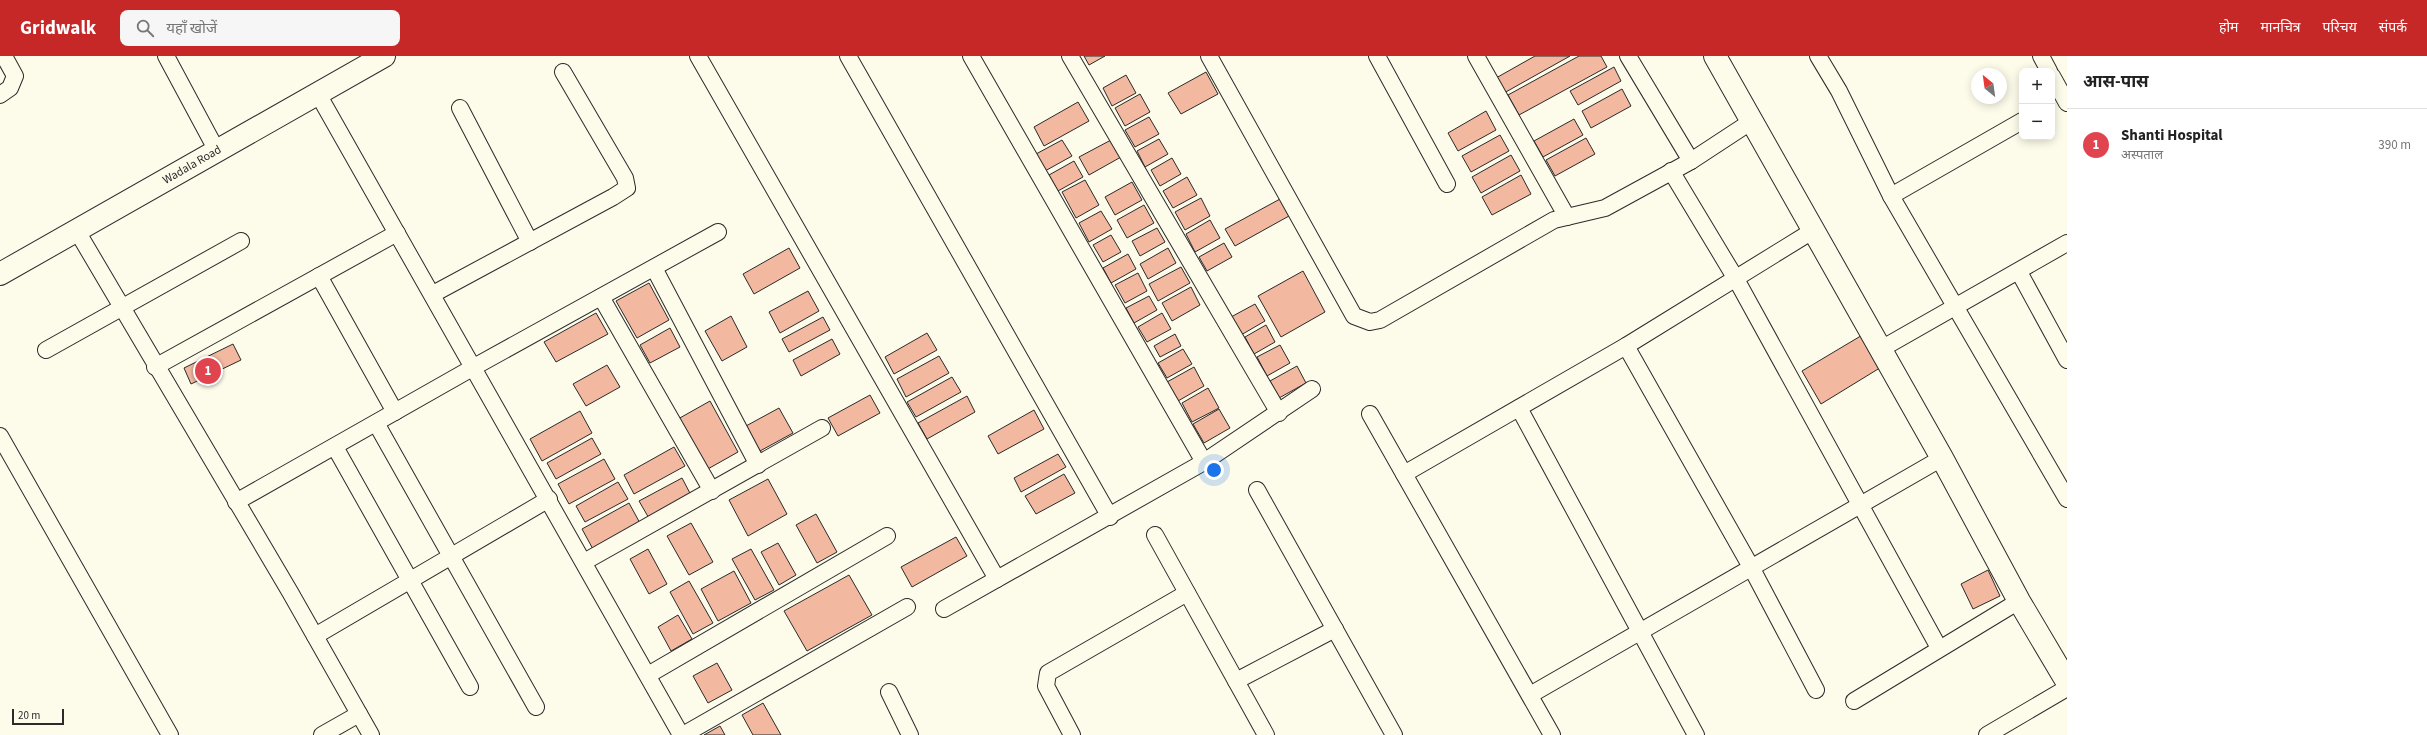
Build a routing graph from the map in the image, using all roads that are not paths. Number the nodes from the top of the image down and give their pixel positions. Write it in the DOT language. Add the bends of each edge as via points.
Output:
graph roads {
  1 [pos="4,56"];
  2 [pos="166,56"];
  3 [pos="698,56"];
  4 [pos="848,56"];
  5 [pos="972,56"];
  6 [pos="1070,56"];
  7 [pos="1209,56"];
  8 [pos="1377,56"];
  9 [pos="1476,56"];
  10 [pos="1628,56"];
  11 [pos="1715,56"];
  12 [pos="1818,56"];
  13 [pos="2041,56"];
  14 [pos="375,58"];
  15 [pos="2047,68"];
  16 [pos="563,72"];
  17 [pos="2055,84"];
  18 [pos="318,94"];
  19 [pos="0,95"];
  20 [pos="2061,101"];
  21 [pos="460,108"];
  22 [pos="1752,121"];
  23 [pos="2019,123"];
  24 [pos="217,151"];
  25 [pos="1691,160"];
  26 [pos="1671,172"];
  27 [pos="1447,184"];
  28 [pos="1891,196"];
  29 [pos="1567,217"];
  30 [pos="1814,230"];
  31 [pos="76,231"];
  32 [pos="718,232"];
  33 [pos="397,233"];
  34 [pos="241,241"];
  35 [pos="530,242"];
  36 [pos="2067,244"];
  37 [pos="654,268"];
  38 [pos="2019,272"];
  39 [pos="0,274"];
  40 [pos="319,276"];
  41 [pos="1736,279"];
  42 [pos="433,294"];
  43 [pos="601,297"];
  44 [pos="1956,306"];
  45 [pos="122,309"];
  46 [pos="1626,346"];
  47 [pos="46,350"];
  48 [pos="1881,350"];
  49 [pos="2067,360"];
  50 [pos="155,367"];
  51 [pos="474,367"];
  52 [pos="1312,389"];
  53 [pos="1520,408"];
  54 [pos="395,412"];
  55 [pos="1279,413"];
  56 [pos="1370,414"];
  57 [pos="376,423"];
  58 [pos="822,428"];
  59 [pos="0,436"];
  60 [pos="336,447"];
  61 [pos="1942,458"];
  62 [pos="1204,462"];
  63 [pos="758,465"];
  64 [pos="1404,474"];
  65 [pos="1257,490"];
  66 [pos="712,491"];
  67 [pos="549,499"];
  68 [pos="2067,499"];
  69 [pos="236,502"];
  70 [pos="1862,504"];
  71 [pos="1110,517"];
  72 [pos="1155,535"];
  73 [pos="887,536"];
  74 [pos="450,556"];
  75 [pos="584,562"];
  76 [pos="1751,567"];
  77 [pos="997,579"];
  78 [pos="411,580"];
  79 [pos="1187,593"];
  80 [pos="2019,601"];
  81 [pos="907,607"];
  82 [pos="944,609"];
  83 [pos="1334,629"];
  84 [pos="1641,632"];
  85 [pos="315,636"];
  86 [pos="1940,648"];
  87 [pos="648,675"];
  88 [pos="1236,681"];
  89 [pos="2067,682"];
  90 [pos="470,687"];
  91 [pos="2067,688"];
  92 [pos="1816,690"];
  93 [pos="888,692"];
  94 [pos="1530,695"];
  95 [pos="1854,701"];
  96 [pos="536,707"];
  97 [pos="359,714"];
  98 [pos="170,735"];
  99 [pos="322,735"];
  100 [pos="371,735"];
  101 [pos="682,735"];
  102 [pos="910,735"];
  103 [pos="1072,735"];
  104 [pos="1266,735"];
  105 [pos="1394,735"];
  106 [pos="1552,735"];
  107 [pos="1696,735"];
  108 [pos="1987,735"];
  1 -- 19 [label="street" via="15,76 10,88"];
  2 -- 24 [label="street"];
  3 -- 77 [label="street"];
  4 -- 71 [label="street"];
  5 -- 62 [label="street"];
  6 -- 55 [label="street"];
  7 -- 29 [label="street" via="1354,316 1370,322 1380,320 1554,220"];
  8 -- 27 [label="street"];
  9 -- 29 [label="street"];
  10 -- 25 [label="street"];
  11 -- 22 [label="street"];
  12 -- 28 [label="street"];
  13 -- 15 [label="street"];
  14 -- 18 [label="street, Wadala Road"];
  16 -- 35 [label="street" via="625,178 627,188"];
  17 -- 20 [label="street"];
  18 -- 24 [label="street, Wadala Road"];
  18 -- 33 [label="street"];
  21 -- 35 [label="street"];
  22 -- 25 [label="street"];
  22 -- 30 [label="street"];
  23 -- 28 [label="street"];
  24 -- 31 [label="street, Wadala Road"];
  25 -- 26 [label="street"];
  26 -- 29 [label="street" via="1605,208"];
  26 -- 41 [label="street"];
  28 -- 44 [label="street"];
  30 -- 41 [label="street"];
  30 -- 48 [label="street"];
  31 -- 39 [label="street, Wadala Road"];
  31 -- 45 [label="street"];
  32 -- 37 [label="street"];
  33 -- 40 [label="street"];
  33 -- 42 [label="street"];
  34 -- 45 [label="street"];
  35 -- 42 [label="street"];
  36 -- 38 [label="street"];
  37 -- 43 [label="street"];
  37 -- 63 [label="street"];
  38 -- 44 [label="street"];
  38 -- 49 [label="street"];
  40 -- 50 [label="street"];
  40 -- 54 [label="street"];
  41 -- 46 [label="street"];
  41 -- 70 [label="street"];
  42 -- 51 [label="street"];
  43 -- 51 [label="street"];
  43 -- 66 [label="street"];
  44 -- 48 [label="street"];
  44 -- 68 [label="street"];
  45 -- 47 [label="street"];
  45 -- 50 [label="street"];
  46 -- 53 [label="street"];
  46 -- 76 [label="street"];
  48 -- 61 [label="street"];
  50 -- 69 [label="street"];
  51 -- 54 [label="street"];
  51 -- 67 [label="street"];
  52 -- 55 [label="street"];
  53 -- 64 [label="street"];
  53 -- 84 [label="street"];
  54 -- 57 [label="street"];
  55 -- 62 [label="street"];
  56 -- 64 [label="street"];
  57 -- 60 [label="street"];
  57 -- 74 [label="street"];
  58 -- 63 [label="street"];
  59 -- 98 [label="street"];
  60 -- 69 [label="street"];
  60 -- 78 [label="street"];
  61 -- 70 [label="street"];
  61 -- 80 [label="street"];
  62 -- 71 [label="street"];
  63 -- 66 [label="street"];
  64 -- 94 [label="street"];
  65 -- 83 [label="street"];
  66 -- 75 [label="street"];
  67 -- 74 [label="street"];
  67 -- 75 [label="street"];
  69 -- 85 [label="street"];
  70 -- 76 [label="street"];
  70 -- 86 [label="street"];
  71 -- 77 [label="street"];
  72 -- 79 [label="street"];
  73 -- 87 [label="street"];
  74 -- 78 [label="street"];
  74 -- 96 [label="street"];
  75 -- 87 [label="street"];
  76 -- 84 [label="street"];
  76 -- 92 [label="street"];
  77 -- 82 [label="street"];
  78 -- 85 [label="street"];
  78 -- 90 [label="street"];
  79 -- 88 [label="street"];
  79 -- 103 [label="street" via="1048,673 1046,686"];
  80 -- 86 [label="street"];
  80 -- 89 [label="street"];
  81 -- 101 [label="street"];
  83 -- 88 [label="street"];
  83 -- 105 [label="street"];
  84 -- 94 [label="street"];
  84 -- 107 [label="street"];
  85 -- 97 [label="street"];
  86 -- 95 [label="street"];
  87 -- 101 [label="street"];
  88 -- 104 [label="street"];
  91 -- 108 [label="street"];
  93 -- 102 [label="street"];
  94 -- 106 [label="street"];
  97 -- 99 [label="street"];
  97 -- 100 [label="street"];
}
